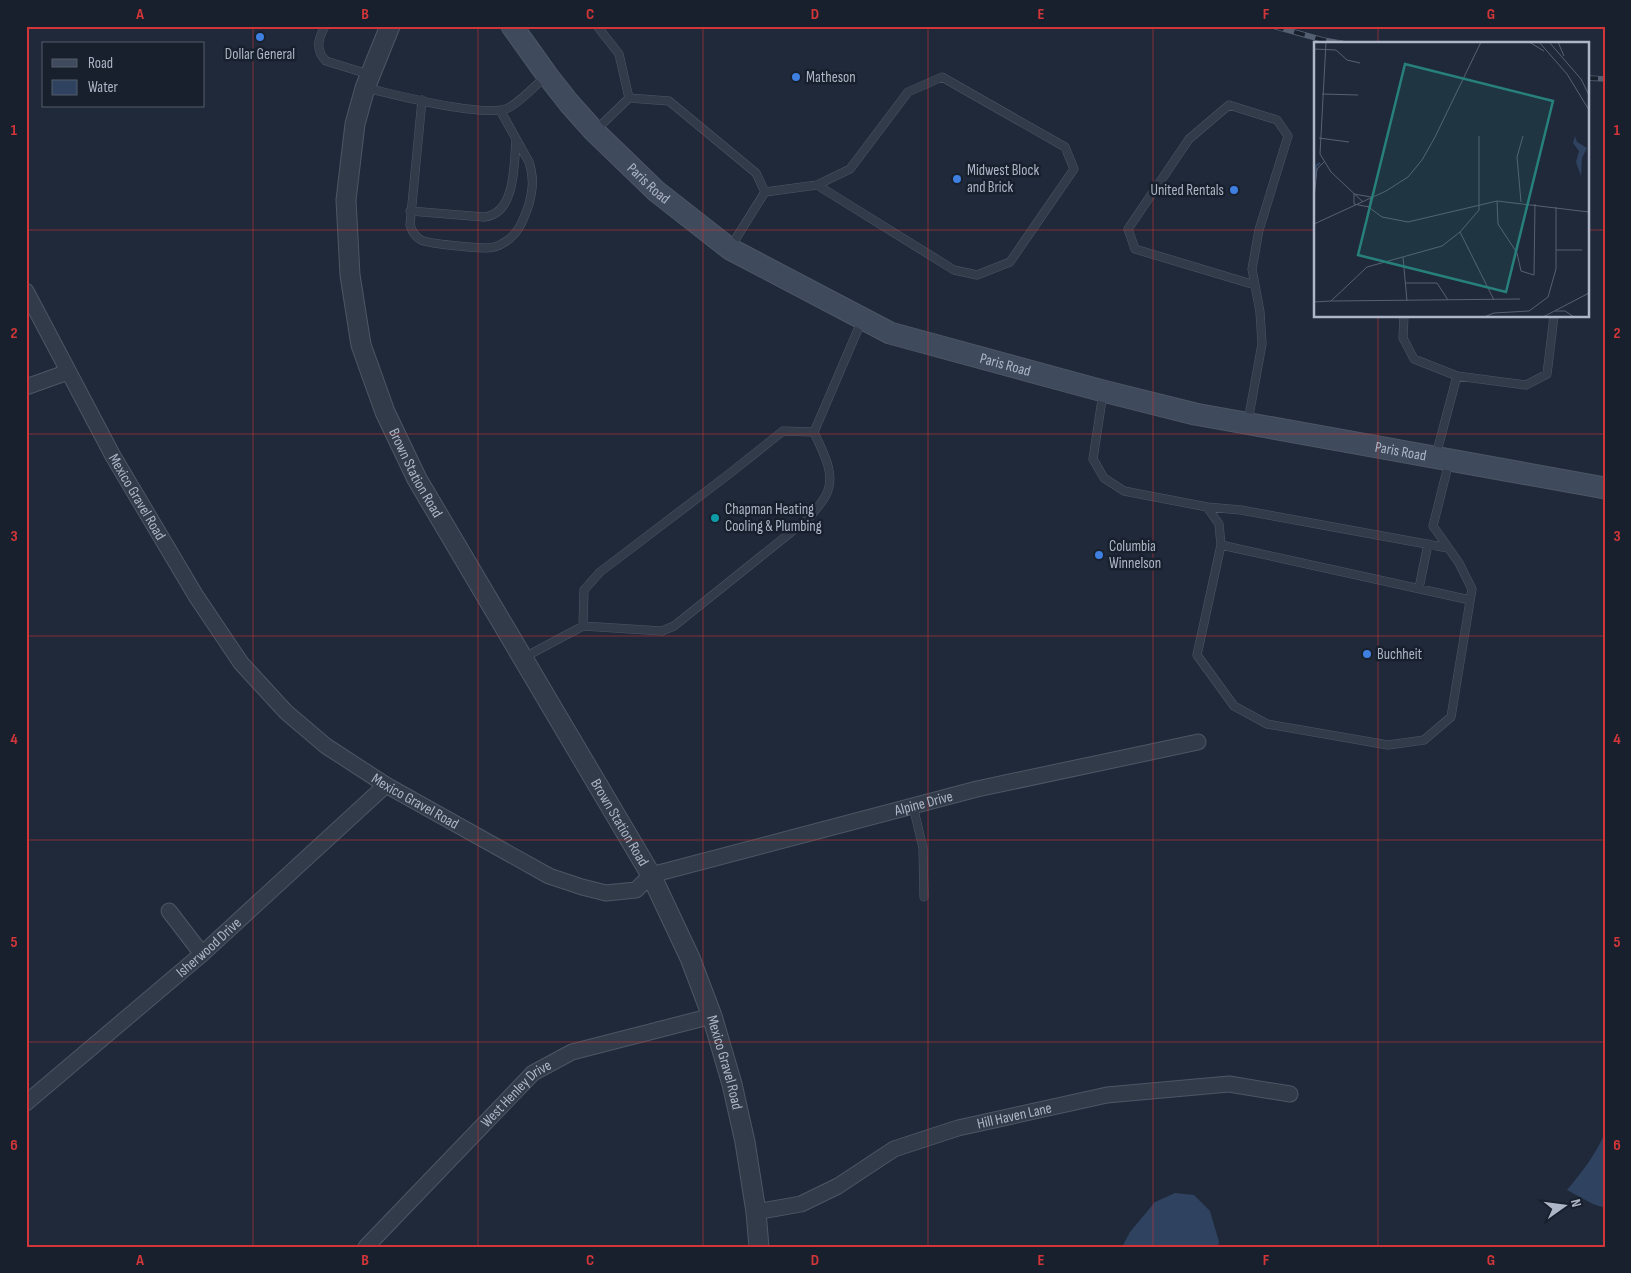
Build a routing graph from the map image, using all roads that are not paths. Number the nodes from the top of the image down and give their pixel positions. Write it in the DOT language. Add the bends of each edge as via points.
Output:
graph roads {
  1 [pos="325,26"];
  2 [pos="390,26"];
  3 [pos="512,26"];
  4 [pos="597,26"];
  5 [pos="547,75"];
  6 [pos="368,82"];
  7 [pos="629,98"];
  8 [pos="422,100"];
  9 [pos="500,110"];
  10 [pos="594,131"];
  11 [pos="516,139"];
  12 [pos="817,185"];
  13 [pos="765,192"];
  14 [pos="410,211"];
  15 [pos="730,249"];
  16 [pos="1255,285"];
  17 [pos="26,291"];
  18 [pos="862,318"];
  19 [pos="1404,318"];
  20 [pos="1554,318"];
  21 [pos="68,372"];
  22 [pos="1457,376"];
  23 [pos="26,387"];
  24 [pos="1103,391"];
  25 [pos="1248,423"];
  26 [pos="814,432"];
  27 [pos="1442,458"];
  28 [pos="1605,488"];
  29 [pos="1207,507"];
  30 [pos="1428,544"];
  31 [pos="1221,545"];
  32 [pos="1448,548"];
  33 [pos="1419,588"];
  34 [pos="1470,600"];
  35 [pos="583,626"];
  36 [pos="523,658"];
  37 [pos="1198,742"];
  38 [pos="386,785"];
  39 [pos="913,806"];
  40 [pos="651,875"];
  41 [pos="924,897"];
  42 [pos="169,911"];
  43 [pos="202,954"];
  44 [pos="712,1016"];
  45 [pos="1290,1094"];
  46 [pos="26,1104"];
  47 [pos="756,1212"];
  48 [pos="366,1247"];
  49 [pos="759,1247"];
  1 -- 6 [label="lane" via="318,50 321,56"];
  2 -- 6 [label="street, Brown Station Road"];
  3 -- 5 [label="main road, Paris Road"];
  4 -- 7 [label="lane" via="619,54"];
  5 -- 9 [label="lane" via="510,107"];
  5 -- 10 [label="main road, Paris Road"];
  6 -- 8 [label="lane"];
  6 -- 36 [label="street, Brown Station Road" via="355,124 346,200 350,275 361,345 385,412 417,479"];
  7 -- 10 [label="lane"];
  7 -- 13 [label="lane" via="669,101 756,173"];
  8 -- 9 [label="lane" via="471,110"];
  8 -- 14 [label="lane"];
  9 -- 11 [label="lane"];
  10 -- 15 [label="main road, Paris Road" via="656,192"];
  11 -- 14 [label="lane" via="508,196 504,207 496,214 484,218"];
  11 -- 14 [label="lane" via="532,171 533,186 521,225 504,243 487,248 422,240 412,232"];
  12 -- 12 [label="lane" via="850,169 908,92 942,77 1065,147 1074,168 1010,262 977,275 954,270"];
  12 -- 13 [label="lane"];
  13 -- 15 [label="lane"];
  15 -- 18 [label="main road, Paris Road"];
  16 -- 16 [label="lane" via="1252,269 1259,230 1288,136 1277,120 1229,105 1189,139 1128,228 1136,249"];
  16 -- 25 [label="lane" via="1262,344"];
  17 -- 21 [label="street, Mexico Gravel Road"];
  18 -- 24 [label="main road, Paris Road" via="890,333"];
  18 -- 26 [label="lane"];
  19 -- 22 [label="lane" via="1403,338 1414,359"];
  20 -- 22 [label="lane" via="1547,374 1526,385"];
  21 -- 23 [label="street"];
  21 -- 38 [label="street, Mexico Gravel Road" via="113,456 240,663 286,712 326,746"];
  22 -- 27 [label="lane"];
  24 -- 25 [label="main road, Paris Road" via="1195,414"];
  24 -- 29 [label="lane" via="1093,459 1104,478 1124,491"];
  25 -- 27 [label="main road, Paris Road"];
  26 -- 35 [label="lane" via="783,431 600,572 584,590"];
  26 -- 35 [label="lane" via="830,469 830,481 825,496 810,517 674,626 662,632"];
  27 -- 28 [label="main road, Paris Road"];
  27 -- 32 [label="lane" via="1433,526"];
  29 -- 30 [label="lane" via="1241,510"];
  29 -- 31 [label="lane" via="1219,524"];
  30 -- 32 [label="lane"];
  30 -- 33 [label="lane"];
  31 -- 33 [label="lane"];
  31 -- 34 [label="lane" via="1197,655 1234,706 1267,724 1388,744 1424,740 1450,717"];
  32 -- 34 [label="lane" via="1472,589"];
  33 -- 34 [label="lane"];
  35 -- 36 [label="lane"];
  36 -- 40 [label="street, Brown Station Road"];
  37 -- 39 [label="street, Alpine Drive" via="977,789"];
  38 -- 40 [label="street, Mexico Gravel Road" via="549,876 606,893 636,890"];
  38 -- 43 [label="street, Isherwood Drive"];
  39 -- 40 [label="street, Alpine Drive"];
  39 -- 41 [label="lane" via="923,848"];
  40 -- 44 [label="street, Mexico Gravel Road" via="690,958"];
  42 -- 43 [label="street"];
  43 -- 46 [label="street, Isherwood Drive"];
  44 -- 47 [label="street, Mexico Gravel Road" via="732,1084"];
  44 -- 48 [label="street, West Henley Drive" via="572,1052 533,1073"];
  45 -- 47 [label="street, Hill Haven Lane" via="1229,1084 1107,1095 958,1128 894,1149 838,1186 801,1204"];
  47 -- 49 [label="street, Mexico Gravel Road"];
}
